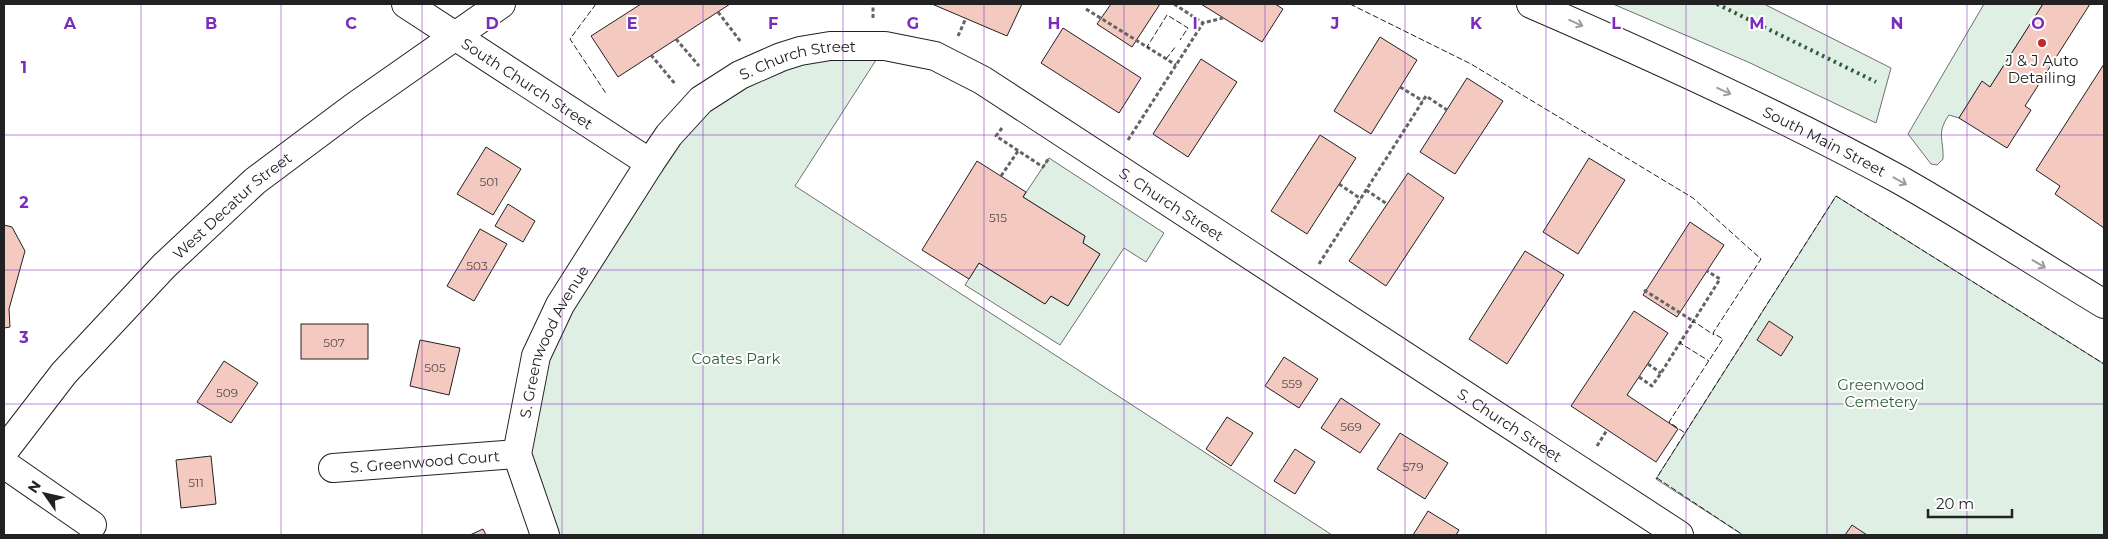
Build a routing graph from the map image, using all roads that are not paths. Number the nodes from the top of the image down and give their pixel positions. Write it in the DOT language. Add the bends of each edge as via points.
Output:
graph roads {
  1 [pos="406,4"];
  2 [pos="501,4"];
  3 [pos="1531,4"];
  4 [pos="456,36"];
  5 [pos="650,163"];
  6 [pos="2104,304"];
  7 [pos="4,451"];
  8 [pos="517,454"];
  9 [pos="4,464"];
  10 [pos="333,468"];
  11 [pos="92,524"];
  12 [pos="545,535"];
  13 [pos="1679,535"];
  1 -- 4 [label="street, South Church Street"];
  2 -- 4 [label="street, West Decatur Street"];
  3 -- 6 [label="street, South Main Street, one-way" via="1768,112 1892,176"];
  4 -- 5 [label="street, South Church Street"];
  4 -- 7 [label="street, West Decatur Street" via="255,181 164,266 64,373"];
  5 -- 8 [label="street, S. Greenwood Avenue" via="560,305 536,356"];
  5 -- 13 [label="street, S. Church Street" via="669,135 701,100 740,75 781,57 830,46 885,46 935,56 982,80"];
  8 -- 10 [label="street, S. Greenwood Court"];
  8 -- 12 [label="street"];
  9 -- 11 [label="street"];
}
